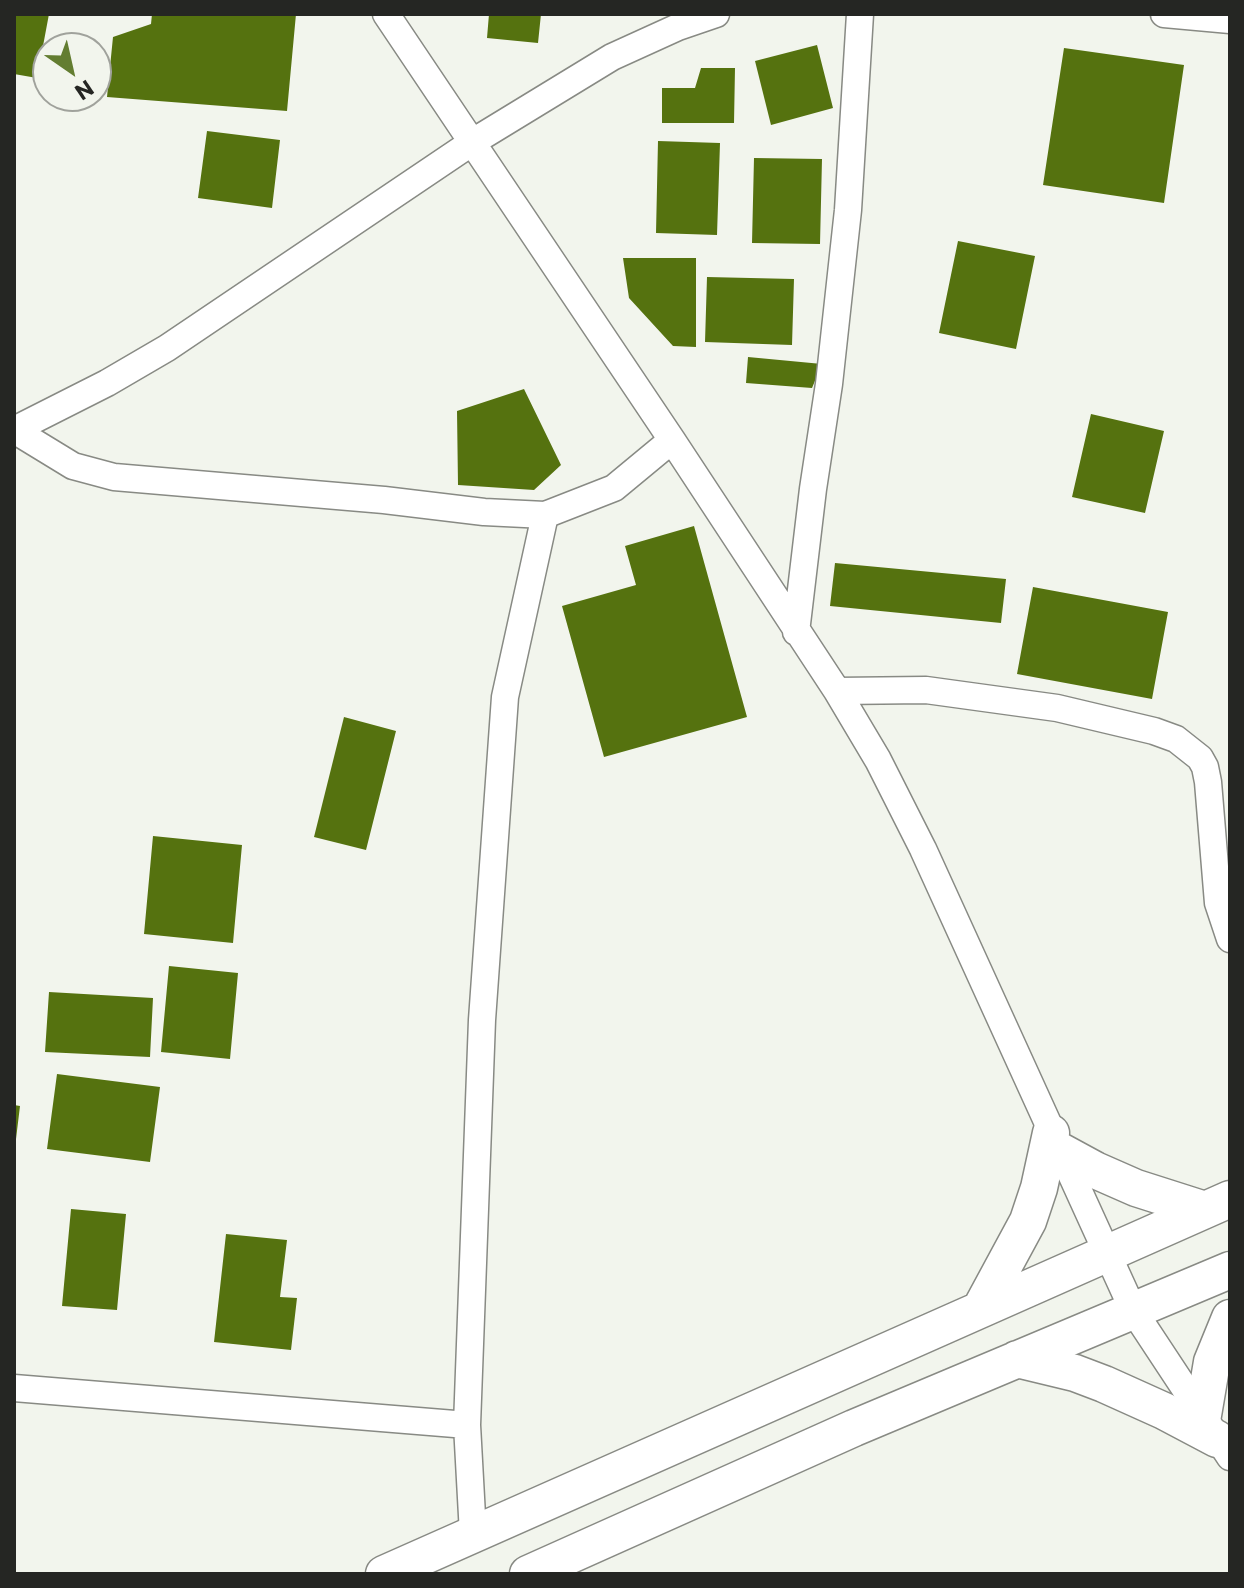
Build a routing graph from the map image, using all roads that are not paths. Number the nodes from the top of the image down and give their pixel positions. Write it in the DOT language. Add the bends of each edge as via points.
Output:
graph roads {
  1 [pos="386,14"];
  2 [pos="716,14"];
  3 [pos="860,14"];
  4 [pos="1164,14"];
  5 [pos="1230,20"];
  6 [pos="471,143"];
  7 [pos="14,430"];
  8 [pos="672,440"];
  9 [pos="545,515"];
  10 [pos="796,632"];
  11 [pos="837,691"];
  12 [pos="1230,939"];
  13 [pos="1055,1142"];
  14 [pos="1218,1205"];
  15 [pos="1105,1253"];
  16 [pos="1230,1270"];
  17 [pos="981,1308"];
  18 [pos="1133,1310"];
  19 [pos="1230,1318"];
  20 [pos="1017,1359"];
  21 [pos="14,1388"];
  22 [pos="467,1425"];
  23 [pos="1217,1437"];
  24 [pos="473,1534"];
  25 [pos="384,1574"];
  26 [pos="528,1574"];
  1 -- 6 [label="street"];
  2 -- 6 [label="street" via="612,57"];
  3 -- 10 [label="street" via="846,226"];
  4 -- 5 [label="street"];
  6 -- 7 [label="street" via="167,348"];
  6 -- 8 [label="street"];
  7 -- 9 [label="street" via="73,466 114,477"];
  8 -- 9 [label="street" via="614,488"];
  8 -- 10 [label="street"];
  9 -- 22 [label="street" via="505,697 482,1020"];
  10 -- 11 [label="street"];
  11 -- 12 [label="street" via="926,690 1057,708 1176,739 1205,767 1218,903"];
  11 -- 13 [label="street" via="923,849"];
  13 -- 14 [label="main road" via="1126,1184"];
  13 -- 15 [label="street"];
  13 -- 17 [label="main road" via="1028,1221"];
  14 -- 15 [label="main road"];
  15 -- 17 [label="main road"];
  15 -- 18 [label="street"];
  16 -- 18 [label="main road"];
  17 -- 24 [label="main road"];
  18 -- 20 [label="main road"];
  18 -- 23 [label="street"];
  19 -- 23 [label="main road" via="1212,1362"];
  20 -- 23 [label="main road" via="1104,1384"];
  20 -- 26 [label="main road"];
  21 -- 22 [label="street"];
  22 -- 24 [label="street"];
  24 -- 25 [label="main road"];
}
